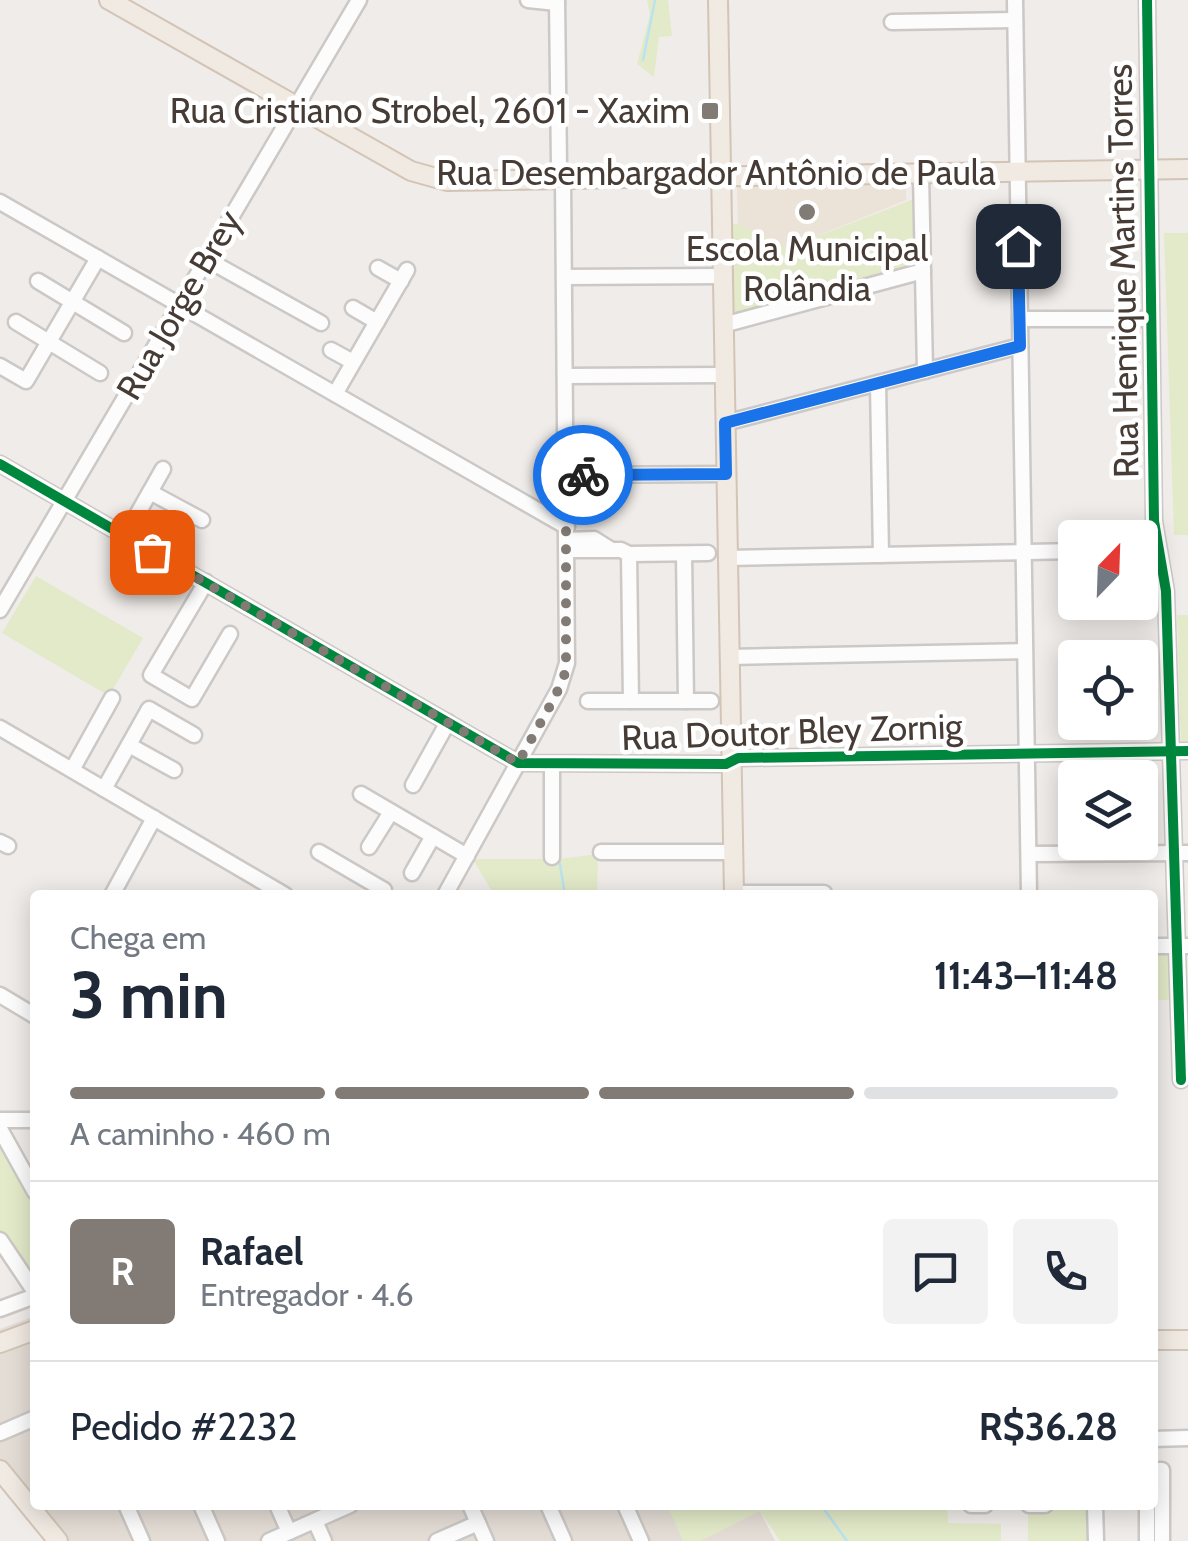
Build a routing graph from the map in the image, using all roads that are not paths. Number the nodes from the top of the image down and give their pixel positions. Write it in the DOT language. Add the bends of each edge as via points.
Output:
graph roads {
  1 [pos="109,0"];
  2 [pos="359,0"];
  3 [pos="528,0"];
  4 [pos="718,0"];
  5 [pos="1015,0"];
  6 [pos="1147,0"];
  7 [pos="557,1"];
  8 [pos="1015,20"];
  9 [pos="892,22"];
  10 [pos="296,106"];
  11 [pos="1188,169"];
  12 [pos="1149,170"];
  13 [pos="1017,172"];
  14 [pos="921,174"];
  15 [pos="721,177"];
  16 [pos="563,180"];
  17 [pos="0,202"];
  18 [pos="98,258"];
  19 [pos="206,259"];
  20 [pos="378,268"];
  21 [pos="923,271"];
  22 [pos="722,276"];
  23 [pos="564,277"];
  24 [pos="38,281"];
  25 [pos="72,302"];
  26 [pos="180,305"];
  27 [pos="354,308"];
  28 [pos="1152,318"];
  29 [pos="1020,320"];
  30 [pos="16,322"];
  31 [pos="377,322"];
  32 [pos="321,323"];
  33 [pos="724,325"];
  34 [pos="124,333"];
  35 [pos="48,342"];
  36 [pos="1020,346"];
  37 [pos="331,350"];
  38 [pos="353,362"];
  39 [pos="0,366"];
  40 [pos="924,371"];
  41 [pos="100,373"];
  42 [pos="724,375"];
  43 [pos="565,376"];
  44 [pos="878,383"];
  45 [pos="335,394"];
  46 [pos="725,423"];
  47 [pos="0,464"];
  48 [pos="164,469"];
  49 [pos="726,474"];
  50 [pos="566,475"];
  51 [pos="150,492"];
  52 [pos="64,501"];
  53 [pos="202,520"];
  54 [pos="125,536"];
  55 [pos="567,539"];
  56 [pos="1160,550"];
  57 [pos="1058,551"];
  58 [pos="1024,552"];
  59 [pos="708,553"];
  60 [pos="629,554"];
  61 [pos="684,554"];
  62 [pos="881,555"];
  63 [pos="728,558"];
  64 [pos="206,582"];
  65 [pos="0,610"];
  66 [pos="230,634"];
  67 [pos="1025,651"];
  68 [pos="729,657"];
  69 [pos="112,698"];
  70 [pos="588,701"];
  71 [pos="631,701"];
  72 [pos="686,701"];
  73 [pos="711,701"];
  74 [pos="448,722"];
  75 [pos="0,728"];
  76 [pos="194,734"];
  77 [pos="129,745"];
  78 [pos="1171,751"];
  79 [pos="1188,751"];
  80 [pos="1027,753"];
  81 [pos="731,762"];
  82 [pos="518,763"];
  83 [pos="552,764"];
  84 [pos="72,770"];
  85 [pos="174,770"];
  86 [pos="413,785"];
  87 [pos="104,789"];
  88 [pos="361,794"];
  89 [pos="391,812"];
  90 [pos="154,818"];
  91 [pos="433,836"];
  92 [pos="370,847"];
  93 [pos="319,852"];
  94 [pos="602,852"];
  95 [pos="733,852"];
  96 [pos="1181,853"];
  97 [pos="1029,854"];
  98 [pos="466,856"];
  99 [pos="552,857"];
  100 [pos="412,873"];
  101 [pos="384,889"];
  102 [pos="115,890"];
  103 [pos="277,890"];
  104 [pos="448,890"];
  105 [pos="734,890"];
  106 [pos="1030,890"];
  107 [pos="1182,946"];
  108 [pos="0,995"];
  109 [pos="30,1013"];
  110 [pos="1184,1045"];
  111 [pos="1181,1080"];
  112 [pos="0,1120"];
  113 [pos="30,1120"];
  114 [pos="0,1129"];
  115 [pos="30,1183"];
  116 [pos="0,1240"];
  117 [pos="30,1286"];
  118 [pos="30,1296"];
  119 [pos="0,1308"];
  120 [pos="30,1330"];
  121 [pos="30,1331"];
  122 [pos="0,1335"];
  123 [pos="1158,1340"];
  124 [pos="1188,1340"];
  125 [pos="0,1343"];
  126 [pos="30,1420"];
  127 [pos="0,1433"];
  128 [pos="1188,1438"];
  129 [pos="1158,1439"];
  130 [pos="0,1470"];
  131 [pos="1158,1470"];
  132 [pos="30,1499"];
  133 [pos="36,1510"];
  134 [pos="128,1510"];
  135 [pos="203,1510"];
  136 [pos="279,1510"];
  137 [pos="339,1510"];
  138 [pos="472,1510"];
  139 [pos="550,1510"];
  140 [pos="627,1510"];
  141 [pos="1095,1510"];
  142 [pos="1147,1510"];
  143 [pos="314,1521"];
  144 [pos="478,1523"];
  145 [pos="289,1532"];
  146 [pos="1162,1533"];
  147 [pos="49,1538"];
  148 [pos="142,1541"];
  149 [pos="216,1541"];
  150 [pos="269,1541"];
  151 [pos="324,1541"];
  152 [pos="437,1541"];
  153 [pos="486,1541"];
  154 [pos="564,1541"];
  155 [pos="641,1541"];
  156 [pos="1096,1541"];
  157 [pos="1148,1541"];
  1 -- 10 [label="main road, Rua Desembargador Antônio de Paula"];
  2 -- 10 [label="street, Rua Jorge Brey"];
  3 -- 7 [label="street"];
  4 -- 15 [label="main road"];
  5 -- 8 [label="street"];
  6 -- 12 [label="street, Rua Henrique Martins Torres"];
  7 -- 16 [label="street"];
  8 -- 9 [label="street"];
  8 -- 13 [label="street"];
  10 -- 16 [label="main road, Rua Desembargador Antônio de Paula" via="435,179"];
  10 -- 19 [label="street, Rua Jorge Brey"];
  11 -- 12 [label="main road, Rua Desembargador Antônio de Paula"];
  12 -- 13 [label="main road, Rua Desembargador Antônio de Paula"];
  12 -- 28 [label="street, Rua Henrique Martins Torres"];
  13 -- 14 [label="main road, Rua Desembargador Antônio de Paula"];
  13 -- 29 [label="street"];
  14 -- 15 [label="main road, Rua Desembargador Antônio de Paula"];
  14 -- 21 [label="street"];
  15 -- 16 [label="main road, Rua Desembargador Antônio de Paula"];
  15 -- 22 [label="main road"];
  16 -- 23 [label="street"];
  17 -- 18 [label="street"];
  18 -- 25 [label="street"];
  18 -- 26 [label="street"];
  19 -- 26 [label="street, Rua Jorge Brey"];
  19 -- 32 [label="street"];
  20 -- 31 [label="street" via="404,276"];
  21 -- 33 [label="street"];
  21 -- 40 [label="street"];
  22 -- 23 [label="street"];
  22 -- 33 [label="main road"];
  23 -- 43 [label="street"];
  24 -- 25 [label="street"];
  25 -- 34 [label="street"];
  25 -- 35 [label="street"];
  26 -- 45 [label="street"];
  26 -- 52 [label="street, Rua Jorge Brey"];
  27 -- 31 [label="street"];
  28 -- 29 [label="street"];
  28 -- 56 [label="street, Rua Henrique Martins Torres"];
  29 -- 36 [label="street"];
  30 -- 35 [label="street"];
  31 -- 38 [label="street"];
  33 -- 42 [label="main road"];
  35 -- 39 [label="street" via="26,381"];
  35 -- 41 [label="street"];
  36 -- 40 [label="street"];
  36 -- 58 [label="street"];
  37 -- 38 [label="street"];
  38 -- 45 [label="street"];
  40 -- 44 [label="street"];
  42 -- 43 [label="street"];
  42 -- 46 [label="main road"];
  43 -- 50 [label="street"];
  44 -- 46 [label="street"];
  44 -- 62 [label="street"];
  45 -- 55 [label="street"];
  46 -- 49 [label="main road"];
  47 -- 52 [label="street"];
  48 -- 51 [label="street"];
  49 -- 50 [label="street"];
  49 -- 63 [label="main road"];
  50 -- 55 [label="street"];
  51 -- 53 [label="street"];
  51 -- 54 [label="street"];
  52 -- 54 [label="street"];
  52 -- 65 [label="street, Rua Jorge Brey"];
  54 -- 64 [label="street"];
  55 -- 60 [label="street" via="594,540"];
  55 -- 82 [label="street" via="566,671"];
  56 -- 78 [label="street, Rua Henrique Martins Torres"];
  57 -- 58 [label="street"];
  58 -- 62 [label="street"];
  58 -- 67 [label="street"];
  59 -- 61 [label="street"];
  60 -- 61 [label="street"];
  60 -- 71 [label="street"];
  61 -- 72 [label="street"];
  62 -- 63 [label="street"];
  63 -- 68 [label="main road"];
  64 -- 66 [label="street" via="151,675 192,698"];
  64 -- 74 [label="street"];
  67 -- 68 [label="street"];
  67 -- 80 [label="street"];
  68 -- 81 [label="main road"];
  69 -- 84 [label="street"];
  70 -- 71 [label="street"];
  71 -- 72 [label="street"];
  72 -- 73 [label="street"];
  74 -- 82 [label="street"];
  74 -- 86 [label="street"];
  75 -- 84 [label="street"];
  76 -- 77 [label="street" via="149,709"];
  77 -- 85 [label="street"];
  77 -- 87 [label="street"];
  78 -- 79 [label="street, Rua Doutor Bley Zornig"];
  78 -- 80 [label="street, Rua Doutor Bley Zornig"];
  78 -- 96 [label="street, Rua Henrique Martins Torres"];
  80 -- 81 [label="street, Rua Doutor Bley Zornig"];
  80 -- 97 [label="street"];
  81 -- 83 [label="street, Rua Doutor Bley Zornig"];
  81 -- 95 [label="main road"];
  82 -- 83 [label="street, Rua Doutor Bley Zornig"];
  82 -- 98 [label="street"];
  83 -- 99 [label="street"];
  84 -- 87 [label="street"];
  87 -- 90 [label="street"];
  88 -- 89 [label="street"];
  89 -- 91 [label="street"];
  89 -- 92 [label="street"];
  90 -- 102 [label="street"];
  90 -- 103 [label="street"];
  91 -- 98 [label="street"];
  91 -- 100 [label="street"];
  93 -- 101 [label="street"];
  94 -- 95 [label="street"];
  95 -- 105 [label="main road"];
  96 -- 97 [label="street"];
  96 -- 107 [label="street, Rua Henrique Martins Torres"];
  97 -- 106 [label="street"];
  98 -- 104 [label="street"];
  107 -- 110 [label="street, Rua Henrique Martins Torres"];
  108 -- 109 [label="street"];
  110 -- 111 [label="street, Rua Henrique Martins Torres"];
  112 -- 113 [label="street"];
  114 -- 115 [label="street"];
  116 -- 117 [label="street"];
  118 -- 119 [label="street"];
  120 -- 122 [label="main road"];
  121 -- 125 [label="main road"];
  123 -- 124 [label="main road"];
  126 -- 127 [label="street"];
  128 -- 129 [label="street"];
  130 -- 132 [label="main road"];
  131 -- 146 [label="street"];
  133 -- 147 [label="main road"];
  134 -- 148 [label="street"];
  135 -- 149 [label="street"];
  136 -- 145 [label="street"];
  137 -- 143 [label="street"];
  138 -- 144 [label="street"];
  139 -- 154 [label="street"];
  140 -- 155 [label="street"];
  141 -- 156 [label="street"];
  142 -- 157 [label="street"];
  143 -- 145 [label="street"];
  143 -- 151 [label="street"];
  144 -- 152 [label="street"];
  144 -- 153 [label="street"];
  145 -- 150 [label="street"];
  146 -- 157 [label="street"];
}
